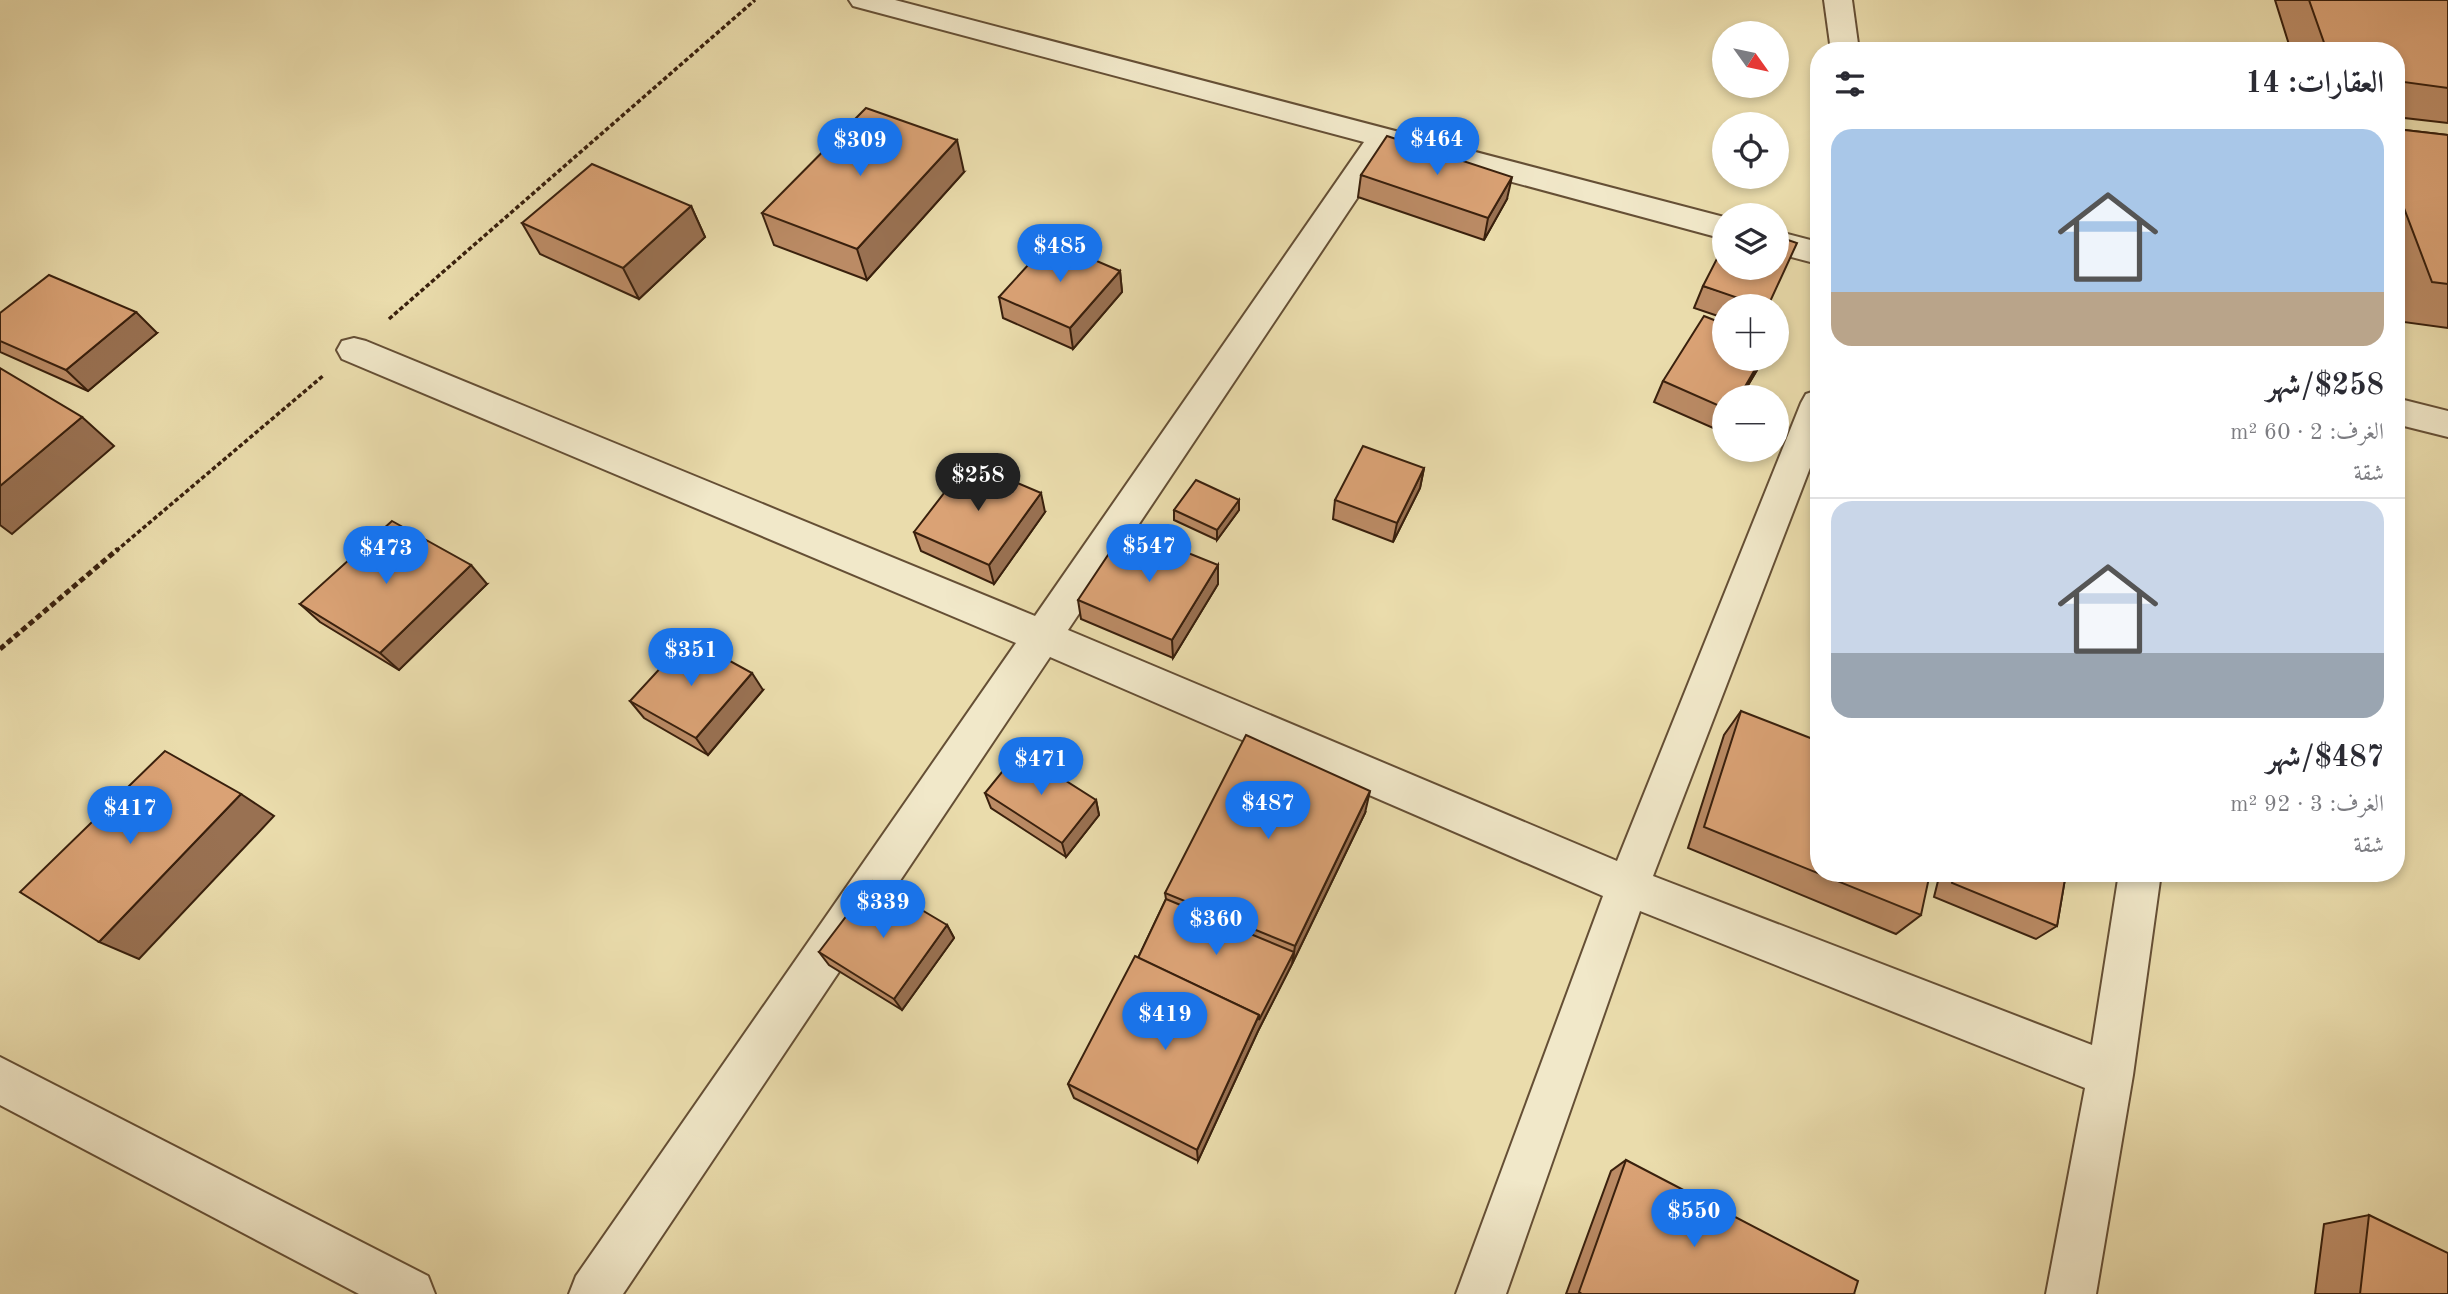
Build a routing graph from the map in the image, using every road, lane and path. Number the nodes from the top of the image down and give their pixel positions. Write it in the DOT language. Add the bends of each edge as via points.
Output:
graph roads {
  1 [pos="863,0"];
  2 [pos="1838,0"];
  3 [pos="1844,42"];
  4 [pos="1382,138"];
  5 [pos="1712,225"];
  6 [pos="1789,245"];
  7 [pos="1810,251"];
  8 [pos="354,350"];
  9 [pos="2405,413"];
  10 [pos="1810,423"];
  11 [pos="2448,424"];
  12 [pos="1042,637"];
  13 [pos="2139,882"];
  14 [pos="1628,886"];
  15 [pos="2110,1075"];
  16 [pos="0,1080"];
  17 [pos="410,1294"];
  18 [pos="594,1294"];
  19 [pos="1481,1294"];
  20 [pos="2071,1294"];
  1 -- 4 [label="street"];
  2 -- 3 [label="street"];
  4 -- 5 [label="street"];
  4 -- 12 [label="street"];
  6 -- 7 [label="street"];
  8 -- 12 [label="street"];
  9 -- 11 [label="street"];
  10 -- 14 [label="street"];
  12 -- 14 [label="street"];
  12 -- 18 [label="street"];
  13 -- 15 [label="street"];
  14 -- 15 [label="street"];
  14 -- 19 [label="street"];
  15 -- 20 [label="street"];
  16 -- 17 [label="street"];
}
